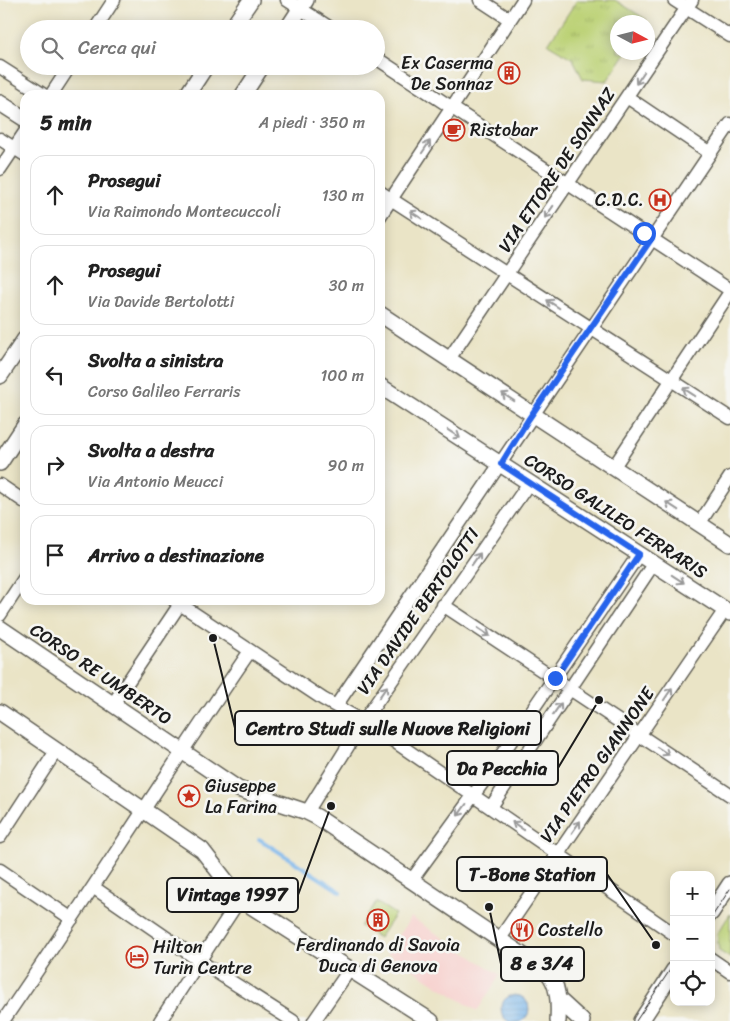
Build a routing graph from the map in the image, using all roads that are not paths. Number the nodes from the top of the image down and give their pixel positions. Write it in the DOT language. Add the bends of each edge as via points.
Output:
graph roads {
  1 [pos="114,0"];
  2 [pos="251,0"];
  3 [pos="480,0"];
  4 [pos="523,0"];
  5 [pos="674,0"];
  6 [pos="298,3"];
  7 [pos="690,4"];
  8 [pos="509,19"];
  9 [pos="101,20"];
  10 [pos="237,20"];
  11 [pos="290,20"];
  12 [pos="320,20"];
  13 [pos="730,36"];
  14 [pos="385,64"];
  15 [pos="0,67"];
  16 [pos="64,75"];
  17 [pos="200,75"];
  18 [pos="256,75"];
  19 [pos="36,90"];
  20 [pos="54,90"];
  21 [pos="190,90"];
  22 [pos="245,90"];
  23 [pos="627,97"];
  24 [pos="0,103"];
  25 [pos="453,109"];
  26 [pos="20,116"];
  27 [pos="730,124"];
  28 [pos="0,139"];
  29 [pos="20,139"];
  30 [pos="14,148"];
  31 [pos="20,152"];
  32 [pos="710,153"];
  33 [pos="0,169"];
  34 [pos="569,184"];
  35 [pos="386,196"];
  36 [pos="652,238"];
  37 [pos="507,274"];
  38 [pos="730,291"];
  39 [pos="385,317"];
  40 [pos="591,328"];
  41 [pos="20,346"];
  42 [pos="449,359"];
  43 [pos="0,376"];
  44 [pos="670,380"];
  45 [pos="385,389"];
  46 [pos="533,413"];
  47 [pos="730,418"];
  48 [pos="20,432"];
  49 [pos="0,463"];
  50 [pos="501,464"];
  51 [pos="614,468"];
  52 [pos="730,477"];
  53 [pos="529,483"];
  54 [pos="0,485"];
  55 [pos="20,499"];
  56 [pos="699,524"];
  57 [pos="730,544"];
  58 [pos="639,554"];
  59 [pos="654,563"];
  60 [pos="20,585"];
  61 [pos="175,605"];
  62 [pos="182,605"];
  63 [pos="443,605"];
  64 [pos="727,611"];
  65 [pos="0,615"];
  66 [pos="0,628"];
  67 [pos="250,650"];
  68 [pos="555,678"];
  69 [pos="571,689"];
  70 [pos="113,704"];
  71 [pos="336,706"];
  72 [pos="0,712"];
  73 [pos="363,722"];
  74 [pos="639,736"];
  75 [pos="56,751"];
  76 [pos="181,751"];
  77 [pos="474,794"];
  78 [pos="730,795"];
  79 [pos="491,807"];
  80 [pos="143,810"];
  81 [pos="307,812"];
  82 [pos="0,837"];
  83 [pos="557,853"];
  84 [pos="0,870"];
  85 [pos="411,881"];
  86 [pos="730,884"];
  87 [pos="93,887"];
  88 [pos="240,899"];
  89 [pos="715,907"];
  90 [pos="72,919"];
  91 [pos="670,931"];
  92 [pos="499,940"];
  93 [pos="200,960"];
  94 [pos="714,961"];
  95 [pos="350,969"];
  96 [pos="730,972"];
  97 [pos="670,976"];
  98 [pos="558,999"];
  99 [pos="2,1021"];
  100 [pos="160,1021"];
  101 [pos="293,1021"];
  102 [pos="314,1021"];
  103 [pos="431,1021"];
  104 [pos="558,1021"];
  105 [pos="582,1021"];
  106 [pos="641,1021"];
  1 -- 9 [label="street"];
  2 -- 10 [label="street"];
  3 -- 8 [label="street"];
  4 -- 8 [label="street"];
  5 -- 7 [label="street"];
  6 -- 11 [label="street"];
  6 -- 12 [label="street"];
  7 -- 13 [label="street"];
  7 -- 23 [label="street, VIA ETTORE DE SONNAZ, one-way"];
  8 -- 25 [label="street"];
  14 -- 25 [label="street"];
  15 -- 19 [label="street"];
  16 -- 20 [label="street"];
  17 -- 21 [label="street"];
  18 -- 22 [label="street"];
  23 -- 32 [label="street"];
  23 -- 34 [label="street, VIA ETTORE DE SONNAZ"];
  24 -- 26 [label="street"];
  25 -- 34 [label="street"];
  35 -- 25 [label="street, one-way"];
  27 -- 32 [label="street, VIA DAVIDE BERTOLOTTI"];
  28 -- 30 [label="street"];
  29 -- 30 [label="street"];
  30 -- 31 [label="street"];
  30 -- 33 [label="street"];
  32 -- 36 [label="street, VIA DAVIDE BERTOLOTTI"];
  34 -- 36 [label="street"];
  34 -- 37 [label="street, VIA ETTORE DE SONNAZ, one-way"];
  37 -- 35 [label="street, one-way"];
  36 -- 38 [label="street"];
  36 -- 40 [label="street, VIA DAVIDE BERTOLOTTI"];
  40 -- 37 [label="street, one-way"];
  37 -- 42 [label="street, VIA ETTORE DE SONNAZ"];
  38 -- 44 [label="street"];
  39 -- 42 [label="street"];
  40 -- 44 [label="street"];
  40 -- 46 [label="street, VIA DAVIDE BERTOLOTTI"];
  41 -- 43 [label="street"];
  46 -- 42 [label="street, one-way"];
  47 -- 44 [label="street, one-way"];
  44 -- 51 [label="street"];
  45 -- 50 [label="street, CORSO GALILEO FERRARIS, one-way"];
  46 -- 50 [label="street, VIA DAVIDE BERTOLOTTI"];
  46 -- 51 [label="street"];
  48 -- 49 [label="street"];
  50 -- 53 [label="street, CORSO GALILEO FERRARIS"];
  50 -- 71 [label="street, VIA DAVIDE BERTOLOTTI"];
  56 -- 51 [label="street, one-way"];
  52 -- 56 [label="street"];
  53 -- 58 [label="street, CORSO GALILEO FERRARIS"];
  63 -- 53 [label="street, VIA DAVIDE BERTOLOTTI, one-way"];
  54 -- 55 [label="street"];
  56 -- 57 [label="street"];
  58 -- 59 [label="street, CORSO GALILEO FERRARIS"];
  58 -- 68 [label="street"];
  59 -- 64 [label="street, CORSO GALILEO FERRARIS, one-way"];
  59 -- 69 [label="street"];
  60 -- 65 [label="street"];
  61 -- 70 [label="street"];
  62 -- 67 [label="street"];
  63 -- 68 [label="street, one-way"];
  73 -- 63 [label="street, VIA DAVIDE BERTOLOTTI, one-way"];
  74 -- 64 [label="street, VIA PIETRO GIANNONE, one-way"];
  66 -- 70 [label="street, CORSO RE UMBERTO"];
  67 -- 71 [label="street"];
  67 -- 76 [label="street"];
  68 -- 69 [label="street"];
  68 -- 77 [label="street"];
  69 -- 74 [label="street"];
  79 -- 69 [label="street, one-way"];
  70 -- 76 [label="street, CORSO RE UMBERTO"];
  71 -- 73 [label="street"];
  72 -- 75 [label="street"];
  73 -- 77 [label="street"];
  73 -- 81 [label="street, VIA DAVIDE BERTOLOTTI"];
  74 -- 78 [label="street, one-way"];
  83 -- 74 [label="street, VIA PIETRO GIANNONE, one-way"];
  75 -- 80 [label="street"];
  75 -- 82 [label="street"];
  76 -- 80 [label="street"];
  76 -- 81 [label="street, CORSO RE UMBERTO" via="238,790"];
  77 -- 79 [label="street"];
  77 -- 85 [label="street, one-way"];
  83 -- 79 [label="street, one-way"];
  80 -- 87 [label="street"];
  80 -- 88 [label="street" via="202,850"];
  81 -- 85 [label="street, CORSO RE UMBERTO"];
  83 -- 91 [label="street"];
  83 -- 92 [label="street, VIA PIETRO GIANNONE"];
  84 -- 90 [label="street"];
  85 -- 92 [label="street, CORSO RE UMBERTO"];
  86 -- 89 [label="street"];
  87 -- 90 [label="street"];
  87 -- 93 [label="street"];
  88 -- 93 [label="street"];
  88 -- 95 [label="street"];
  90 -- 99 [label="street"];
  92 -- 98 [label="street, CORSO RE UMBERTO" via="549,974"];
  93 -- 100 [label="street"];
  93 -- 101 [label="street"];
  94 -- 96 [label="street"];
  95 -- 102 [label="street"];
  95 -- 103 [label="street"];
  97 -- 106 [label="street"];
  98 -- 104 [label="street"];
  98 -- 105 [label="street"];
}
